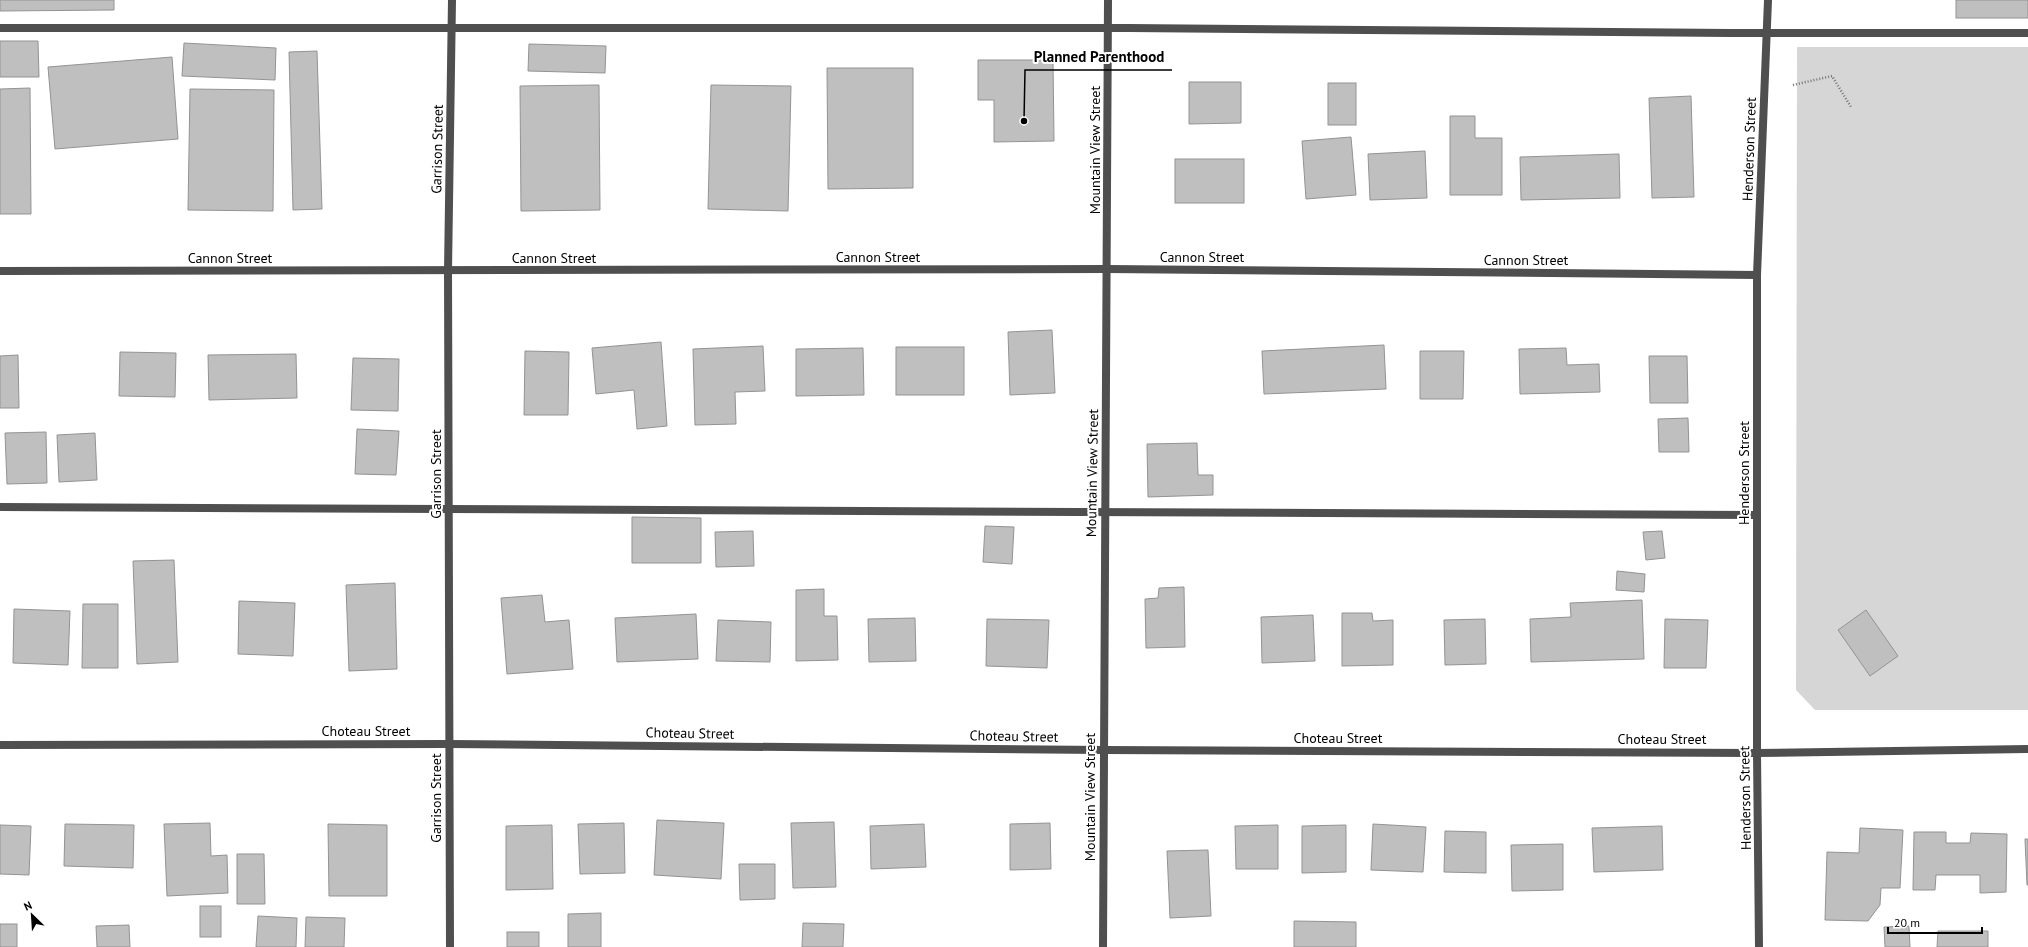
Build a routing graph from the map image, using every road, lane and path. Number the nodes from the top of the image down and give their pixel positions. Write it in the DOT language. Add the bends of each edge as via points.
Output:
graph roads {
  1 [pos="452,0"];
  2 [pos="1108,0"];
  3 [pos="1768,0"];
  4 [pos="0,28"];
  5 [pos="452,28"];
  6 [pos="1108,28"];
  7 [pos="2028,33"];
  8 [pos="1767,34"];
  9 [pos="1793,84"];
  10 [pos="1851,106"];
  11 [pos="1108,269"];
  12 [pos="0,271"];
  13 [pos="448,271"];
  14 [pos="1757,275"];
  15 [pos="0,507"];
  16 [pos="450,509"];
  17 [pos="1105,513"];
  18 [pos="1757,515"];
  19 [pos="449,744"];
  20 [pos="0,745"];
  21 [pos="2028,749"];
  22 [pos="1103,750"];
  23 [pos="1757,753"];
  24 [pos="450,947"];
  25 [pos="1103,947"];
  26 [pos="1759,947"];
  1 -- 5 [label="street, Garrison Street"];
  2 -- 6 [label="street, Mountain View Street"];
  3 -- 8 [label="street, Henderson Street"];
  4 -- 5 [label="street"];
  5 -- 6 [label="street"];
  5 -- 13 [label="street, Garrison Street"];
  6 -- 8 [label="street"];
  6 -- 11 [label="street, Mountain View Street"];
  7 -- 8 [label="street"];
  8 -- 14 [label="street, Henderson Street"];
  9 -- 10 [label="path" via="1832,76"];
  11 -- 13 [label="street, Cannon Street"];
  11 -- 14 [label="street, Cannon Street"];
  11 -- 17 [label="street, Mountain View Street"];
  12 -- 13 [label="street, Cannon Street"];
  13 -- 16 [label="street, Garrison Street"];
  14 -- 18 [label="street, Henderson Street"];
  15 -- 16 [label="street"];
  16 -- 17 [label="street"];
  16 -- 19 [label="street, Garrison Street"];
  17 -- 18 [label="street"];
  17 -- 22 [label="street, Mountain View Street"];
  18 -- 23 [label="street, Henderson Street"];
  19 -- 20 [label="street, Choteau Street"];
  19 -- 22 [label="street, Choteau Street"];
  19 -- 24 [label="street, Garrison Street"];
  21 -- 23 [label="street, Choteau Street"];
  22 -- 23 [label="street, Choteau Street"];
  22 -- 25 [label="street, Mountain View Street"];
  23 -- 26 [label="street, Henderson Street"];
}
